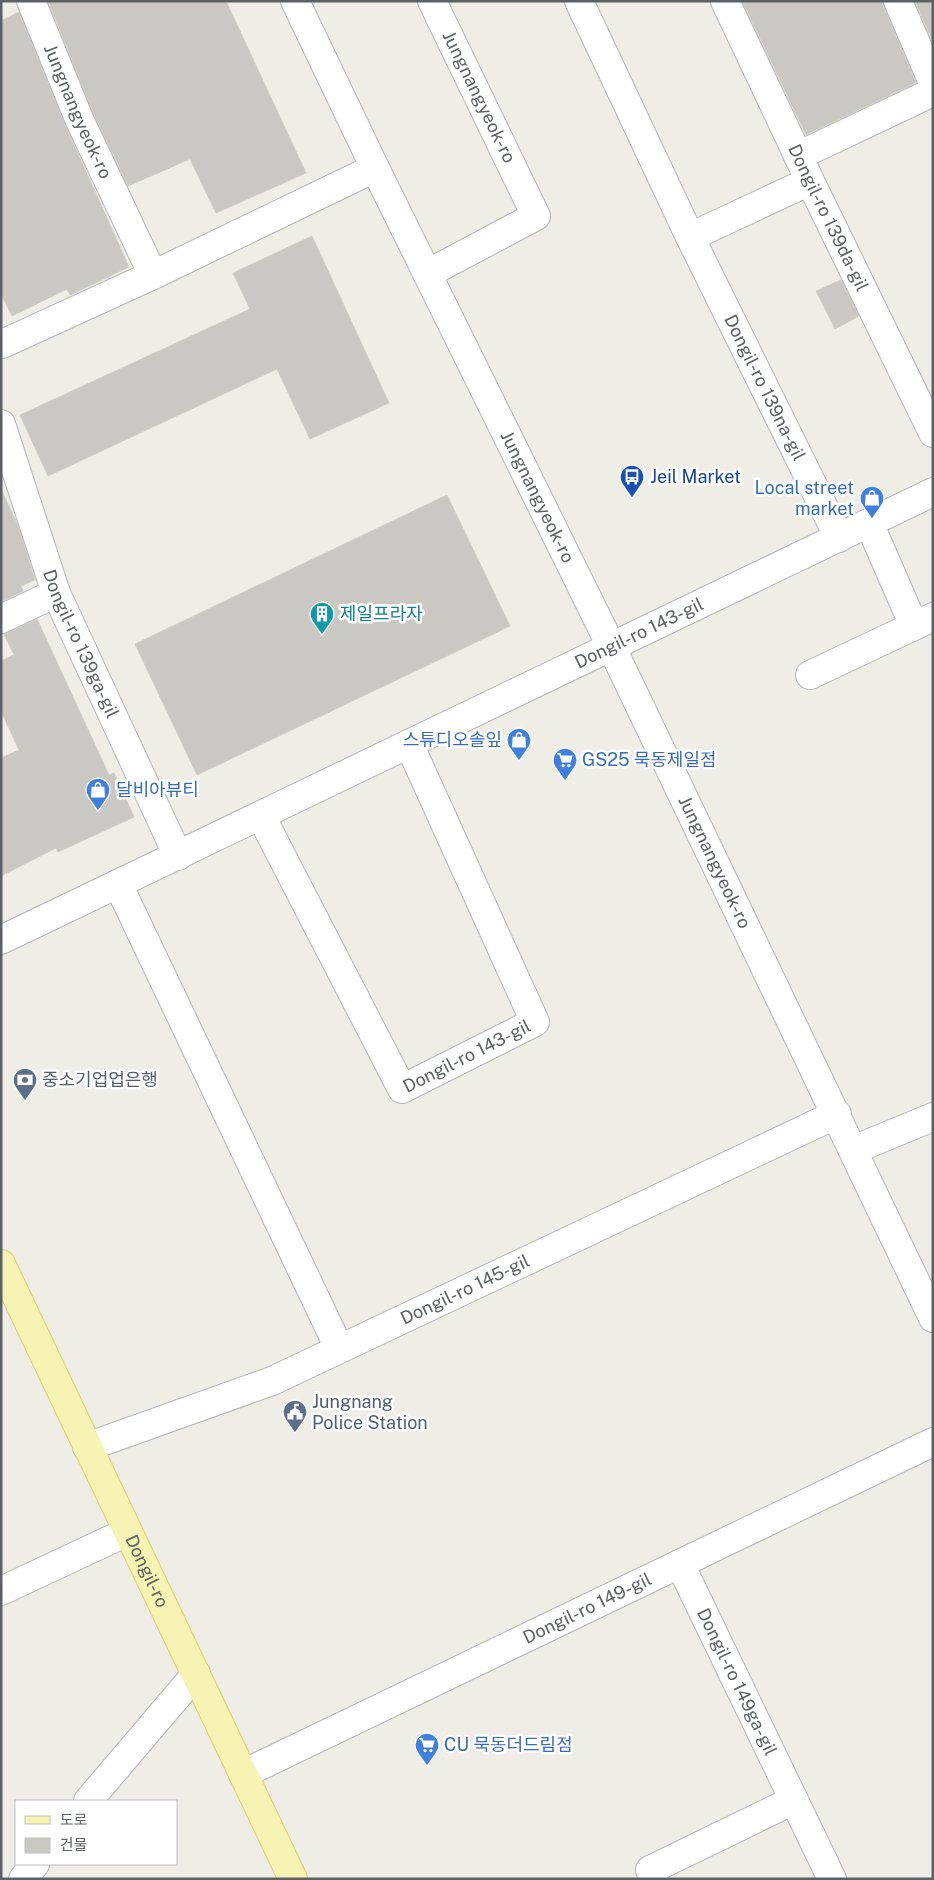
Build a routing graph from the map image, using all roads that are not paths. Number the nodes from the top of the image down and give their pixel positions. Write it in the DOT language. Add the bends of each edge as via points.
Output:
graph roads {
  1 [pos="30,1"];
  2 [pos="295,1"];
  3 [pos="432,1"];
  4 [pos="579,1"];
  5 [pos="725,1"];
  6 [pos="898,1"];
  7 [pos="933,83"];
  8 [pos="933,92"];
  9 [pos="798,156"];
  10 [pos="375,168"];
  11 [pos="810,181"];
  12 [pos="690,236"];
  13 [pos="427,274"];
  14 [pos="153,275"];
  15 [pos="1,344"];
  16 [pos="1,424"];
  17 [pos="933,433"];
  18 [pos="933,492"];
  19 [pos="869,523"];
  20 [pos="839,538"];
  21 [pos="56,593"];
  22 [pos="1,618"];
  23 [pos="923,622"];
  24 [pos="611,646"];
  25 [pos="810,675"];
  26 [pos="409,744"];
  27 [pos="261,816"];
  28 [pos="178,856"];
  29 [pos="118,884"];
  30 [pos="1,940"];
  31 [pos="837,1114"];
  32 [pos="933,1117"];
  33 [pos="853,1150"];
  34 [pos="1,1264"];
  35 [pos="933,1318"];
  36 [pos="339,1348"];
  37 [pos="933,1442"];
  38 [pos="87,1447"];
  39 [pos="127,1532"];
  40 [pos="680,1564"];
  41 [pos="1,1591"];
  42 [pos="196,1674"];
  43 [pos="243,1774"];
  44 [pos="89,1800"];
  45 [pos="794,1800"];
  46 [pos="34,1865"];
  47 [pos="23,1879"];
  48 [pos="293,1879"];
  49 [pos="654,1879"];
  50 [pos="832,1879"];
  1 -- 14 [label="street, Jungnangyeok-ro" via="80,120"];
  2 -- 10 [label="street, Jungnangyeok-ro"];
  3 -- 13 [label="street, Jungnangyeok-ro" via="536,216"];
  4 -- 12 [label="street, Dongil-ro 139na-gil"];
  5 -- 9 [label="street, Dongil-ro 139da-gil"];
  6 -- 7 [label="street"];
  8 -- 9 [label="street"];
  9 -- 11 [label="street, Dongil-ro 139da-gil"];
  10 -- 13 [label="street, Jungnangyeok-ro"];
  10 -- 14 [label="street"];
  11 -- 12 [label="street"];
  11 -- 17 [label="street, Dongil-ro 139da-gil"];
  12 -- 20 [label="street, Dongil-ro 139na-gil"];
  13 -- 24 [label="street, Jungnangyeok-ro"];
  14 -- 15 [label="street"];
  16 -- 21 [label="street, Dongil-ro 139ga-gil"];
  18 -- 19 [label="street, Dongil-ro 143-gil"];
  19 -- 20 [label="street, Dongil-ro 143-gil"];
  19 -- 23 [label="street"];
  20 -- 24 [label="street, Dongil-ro 143-gil"];
  21 -- 22 [label="street"];
  21 -- 28 [label="street, Dongil-ro 139ga-gil"];
  23 -- 25 [label="street"];
  24 -- 26 [label="street, Dongil-ro 143-gil"];
  24 -- 31 [label="street, Jungnangyeok-ro"];
  26 -- 27 [label="street, Dongil-ro 143-gil"];
  26 -- 27 [label="street, Dongil-ro 143-gil" via="535,1022 402,1089"];
  27 -- 28 [label="street, Dongil-ro 143-gil"];
  28 -- 29 [label="street, Dongil-ro 143-gil"];
  29 -- 30 [label="street, Dongil-ro 143-gil"];
  29 -- 36 [label="street"];
  31 -- 33 [label="street, Jungnangyeok-ro"];
  31 -- 36 [label="street, Dongil-ro 145-gil"];
  32 -- 33 [label="street"];
  33 -- 35 [label="street, Jungnangyeok-ro"];
  34 -- 38 [label="main road, Dongil-ro"];
  36 -- 38 [label="street, Dongil-ro 145-gil" via="272,1381"];
  37 -- 40 [label="street, Dongil-ro 149-gil"];
  38 -- 39 [label="main road, Dongil-ro"];
  39 -- 41 [label="street"];
  39 -- 42 [label="main road, Dongil-ro"];
  40 -- 43 [label="street, Dongil-ro 149-gil"];
  40 -- 45 [label="street, Dongil-ro 149ga-gil"];
  42 -- 43 [label="main road, Dongil-ro"];
  42 -- 44 [label="street"];
  43 -- 48 [label="main road, Dongil-ro"];
  45 -- 49 [label="street" via="650,1870"];
  45 -- 50 [label="street, Dongil-ro 149ga-gil"];
  46 -- 47 [label="street"];
}
